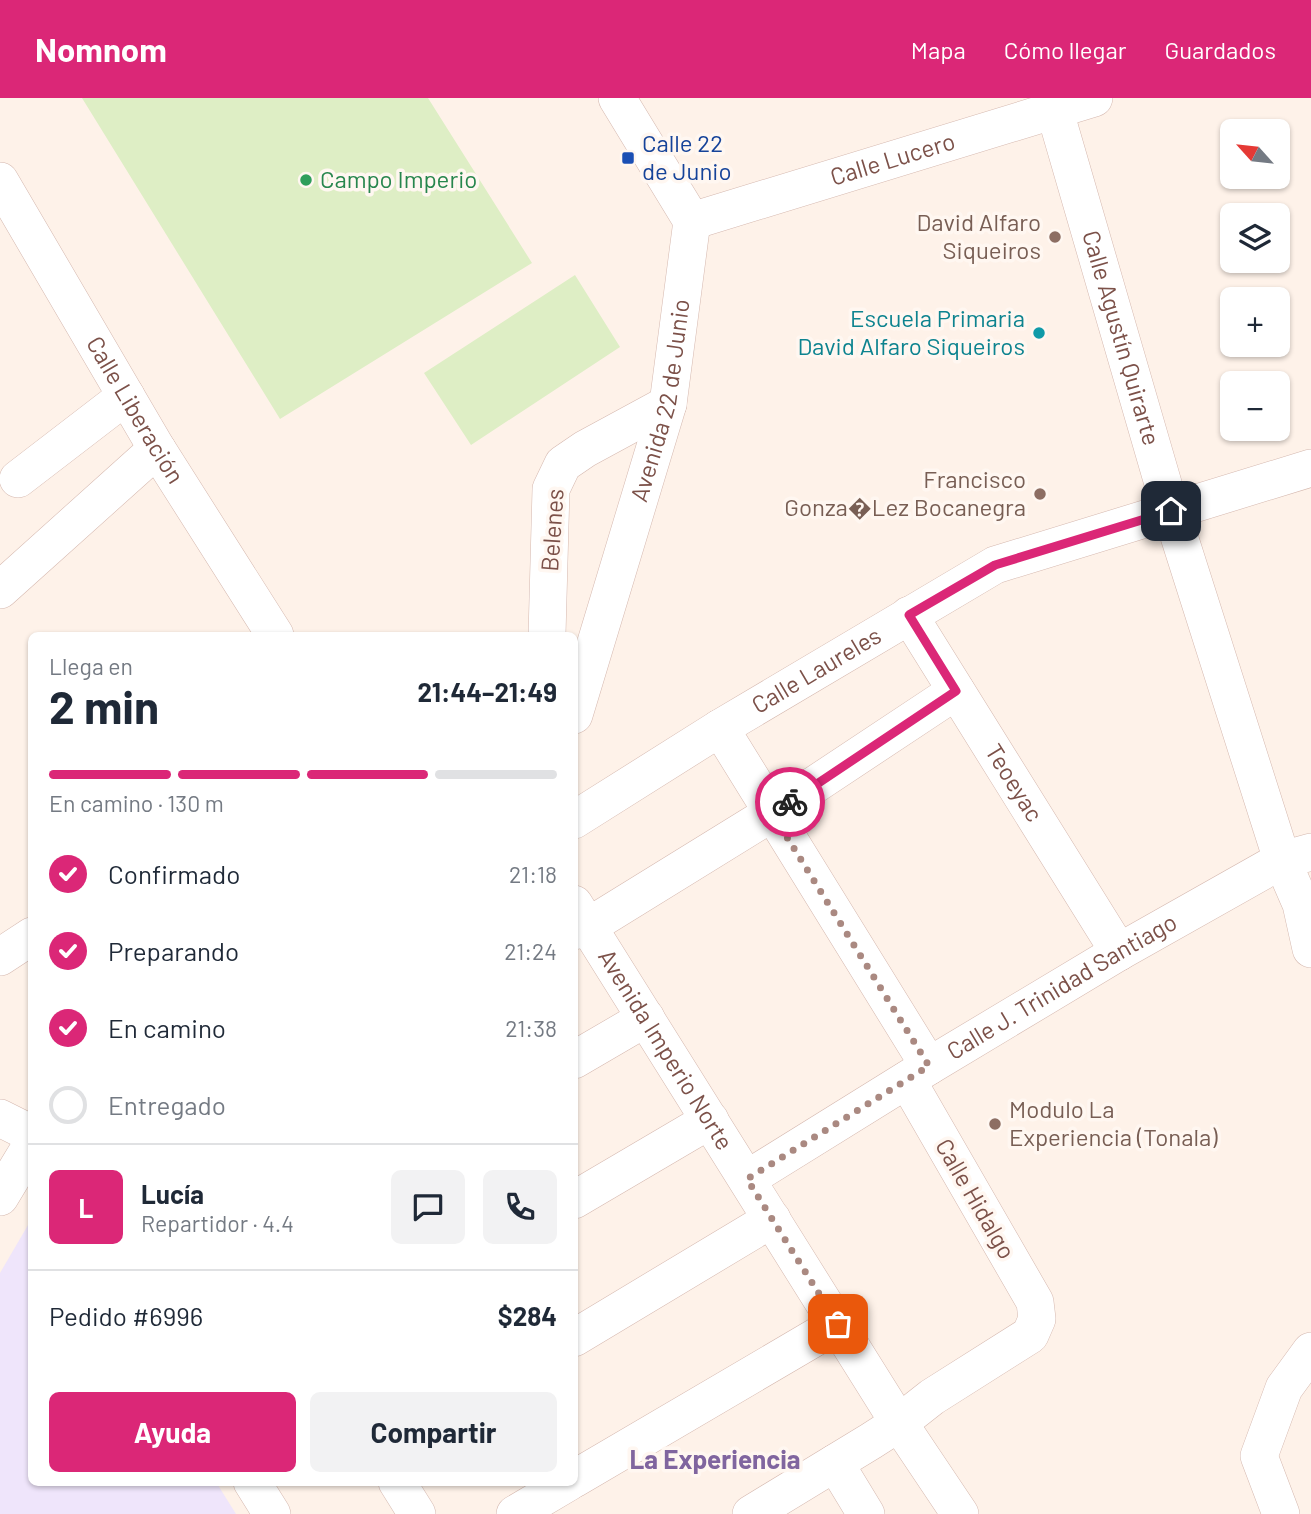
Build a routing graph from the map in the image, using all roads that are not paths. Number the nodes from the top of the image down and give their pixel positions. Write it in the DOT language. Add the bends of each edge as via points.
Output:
graph roads {
  1 [pos="617,98"];
  2 [pos="1094,98"];
  3 [pos="1053,104"];
  4 [pos="0,181"];
  5 [pos="692,222"];
  6 [pos="126,396"];
  7 [pos="668,404"];
  8 [pos="157,449"];
  9 [pos="1311,468"];
  10 [pos="18,479"];
  11 [pos="1171,511"];
  12 [pos="0,590"];
  13 [pos="909,615"];
  14 [pos="273,632"];
  15 [pos="547,632"];
  16 [pos="956,691"];
  17 [pos="578,702"];
  18 [pos="720,728"];
  19 [pos="772,813"];
  20 [pos="578,817"];
  21 [pos="1296,856"];
  22 [pos="579,920"];
  23 [pos="28,939"];
  24 [pos="1311,948"];
  25 [pos="1119,952"];
  26 [pos="0,957"];
  27 [pos="646,1018"];
  28 [pos="578,1058"];
  29 [pos="918,1073"];
  30 [pos="0,1118"];
  31 [pos="710,1120"];
  32 [pos="28,1132"];
  33 [pos="28,1151"];
  34 [pos="747,1179"];
  35 [pos="0,1197"];
  36 [pos="578,1198"];
  37 [pos="772,1219"];
  38 [pos="838,1324"];
  39 [pos="578,1336"];
  40 [pos="1311,1351"];
  41 [pos="899,1423"];
  42 [pos="835,1463"];
  43 [pos="578,1477"];
  44 [pos="254,1486"];
  45 [pos="400,1486"];
  46 [pos="562,1486"];
  47 [pos="272,1514"];
  48 [pos="417,1514"];
  49 [pos="515,1514"];
  50 [pos="751,1514"];
  51 [pos="866,1514"];
  52 [pos="960,1514"];
  53 [pos="1280,1514"];
  1 -- 5 [label="street"];
  2 -- 3 [label="street, Calle Lucero"];
  3 -- 5 [label="street, Calle Lucero"];
  3 -- 11 [label="street, Calle Agustín Quirarte"];
  4 -- 6 [label="street, Calle Liberación"];
  5 -- 7 [label="street, Avenida 22 de Junio"];
  6 -- 8 [label="street, Calle Liberación"];
  6 -- 10 [label="street"];
  7 -- 15 [label="street, Belenes" via="563,464 551,489"];
  7 -- 17 [label="street, Avenida 22 de Junio"];
  8 -- 12 [label="street"];
  8 -- 14 [label="street, Calle Liberación"];
  9 -- 11 [label="street, Calle Laureles"];
  11 -- 13 [label="street, Calle Laureles" via="995,565"];
  11 -- 21 [label="street, Calle Agustín Quirarte"];
  13 -- 16 [label="street, Teoeyac"];
  13 -- 18 [label="street, Calle Laureles"];
  16 -- 19 [label="street"];
  16 -- 25 [label="street, Teoeyac"];
  18 -- 19 [label="street, Calle Hidalgo"];
  18 -- 20 [label="street, Calle Laureles"];
  19 -- 22 [label="street"];
  19 -- 29 [label="street, Calle Hidalgo"];
  21 -- 24 [label="street, Calle Agustín Quirarte"];
  21 -- 25 [label="street, Calle J. Trinidad Santiago"];
  22 -- 27 [label="street, Avenida Imperio Norte"];
  23 -- 26 [label="street"];
  25 -- 29 [label="street, Calle J. Trinidad Santiago"];
  27 -- 28 [label="street"];
  27 -- 31 [label="street, Avenida Imperio Norte"];
  29 -- 34 [label="street, Calle J. Trinidad Santiago"];
  29 -- 41 [label="street, Calle Hidalgo" via="1035,1302 1037,1320 1030,1335"];
  30 -- 32 [label="street"];
  31 -- 34 [label="street, Avenida Imperio Norte"];
  31 -- 36 [label="street"];
  33 -- 35 [label="street"];
  34 -- 37 [label="street, Avenida Imperio Norte"];
  37 -- 38 [label="street, Avenida Imperio Norte"];
  37 -- 39 [label="street"];
  38 -- 41 [label="street, Avenida Imperio Norte"];
  38 -- 43 [label="street"];
  40 -- 53 [label="street" via="1284,1388 1259,1456"];
  41 -- 42 [label="street"];
  41 -- 52 [label="street, Avenida Imperio Norte"];
  42 -- 50 [label="street"];
  42 -- 51 [label="street"];
  44 -- 47 [label="street"];
  45 -- 48 [label="street"];
  46 -- 49 [label="street"];
}
